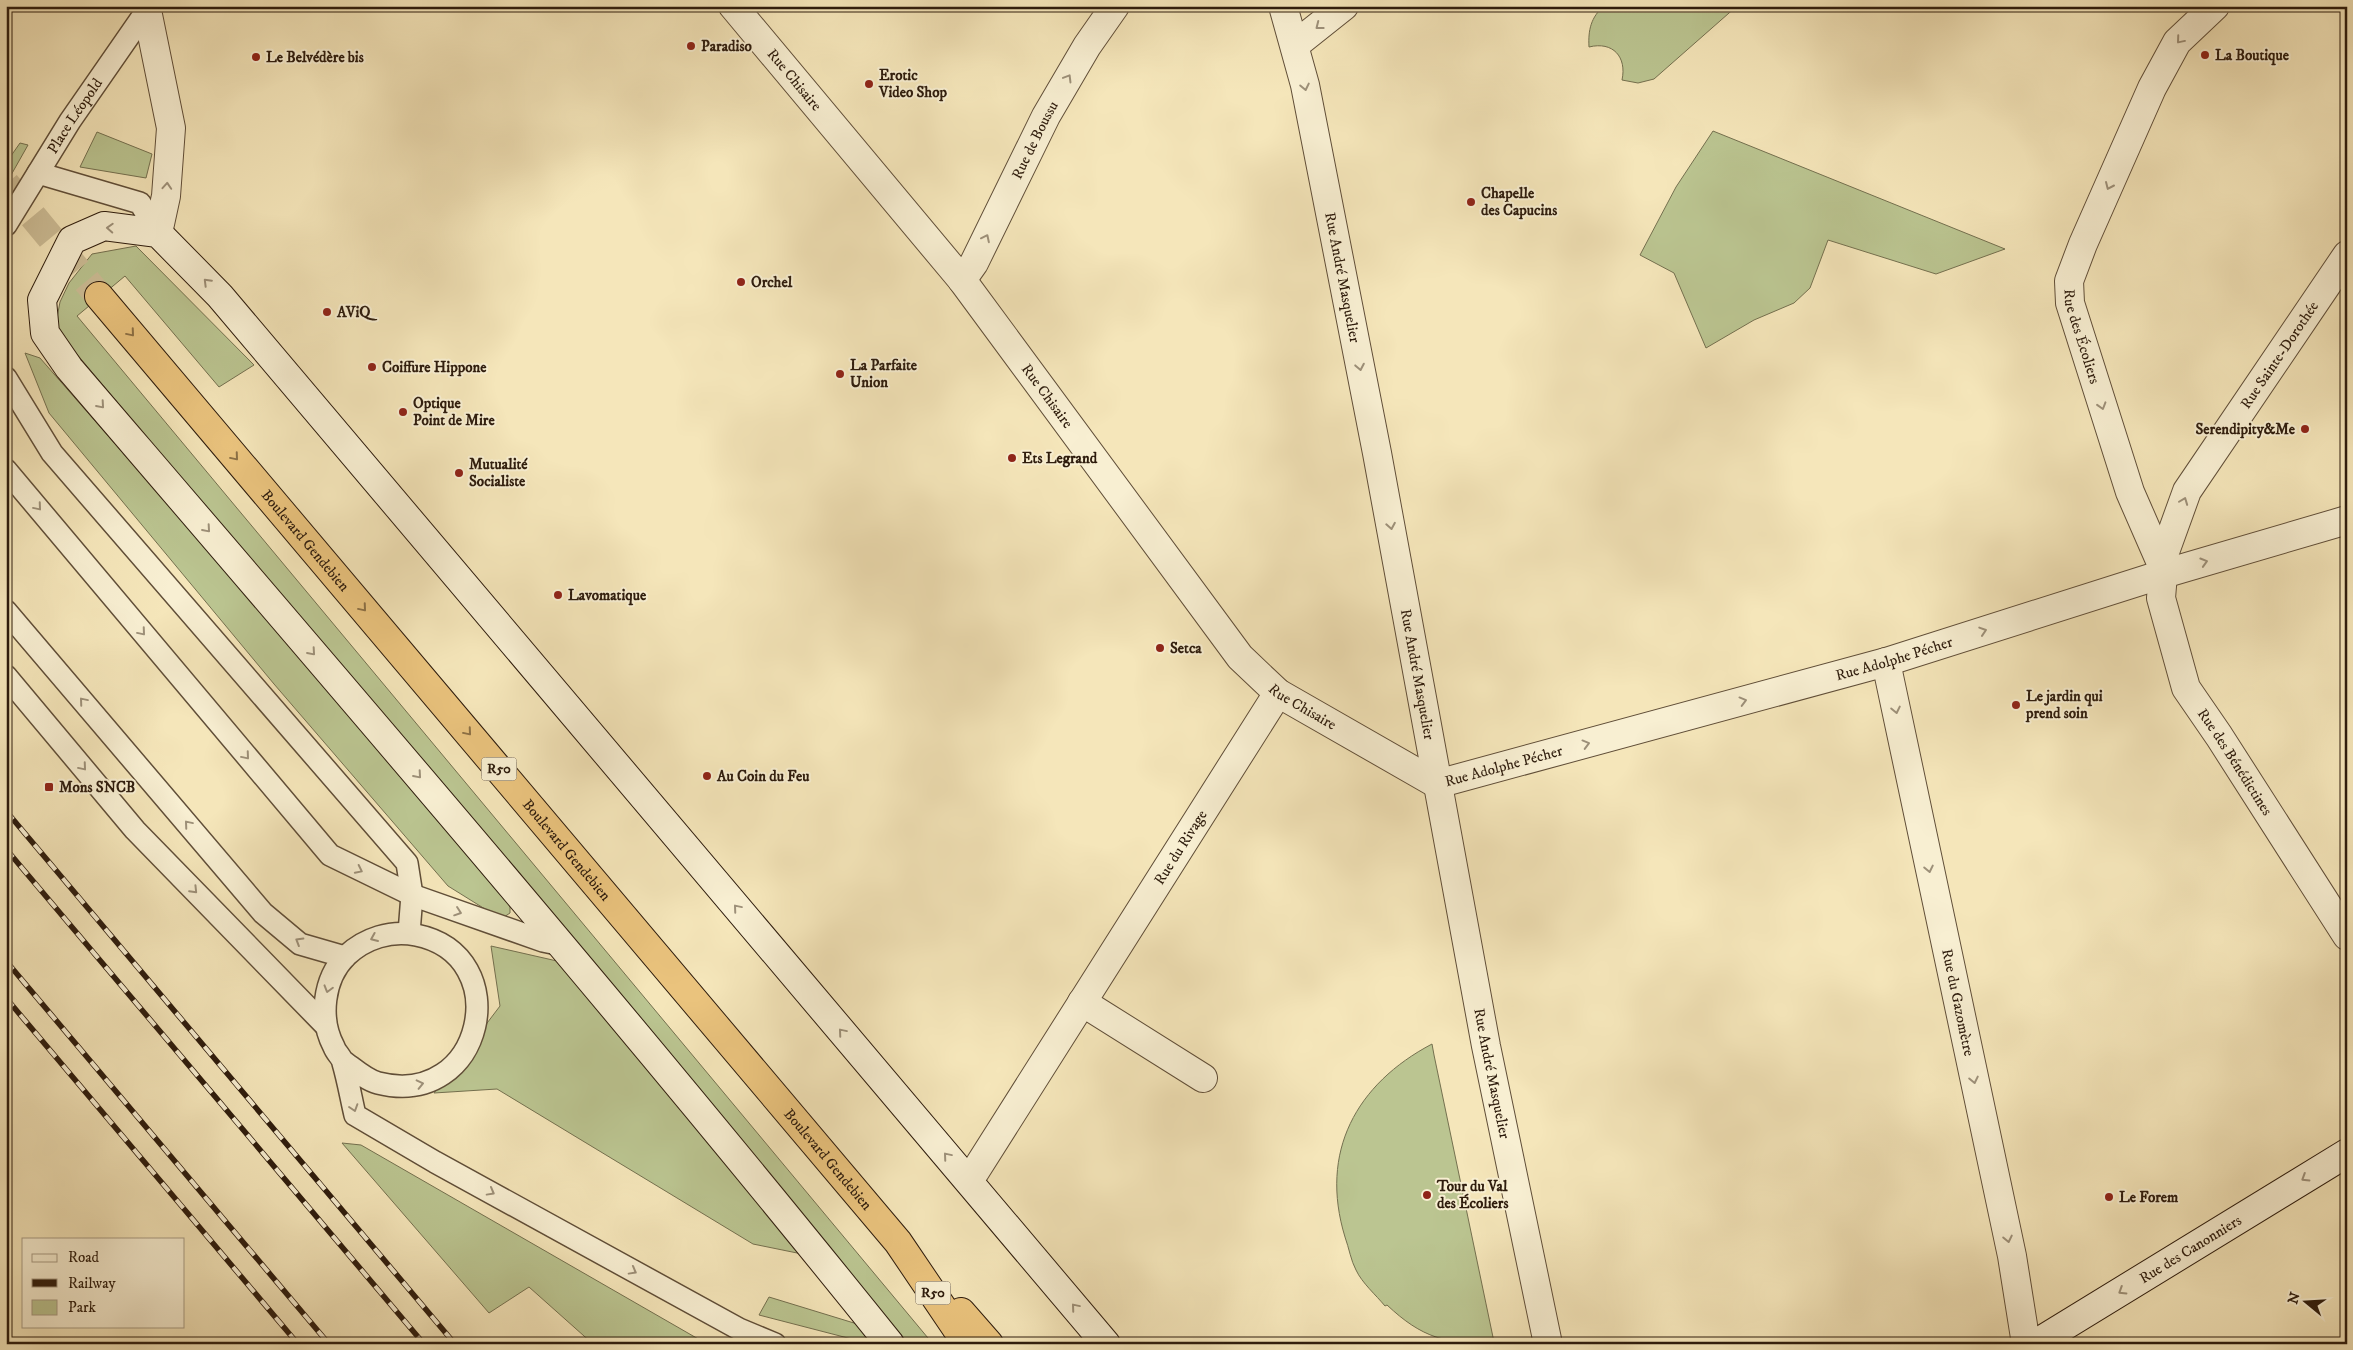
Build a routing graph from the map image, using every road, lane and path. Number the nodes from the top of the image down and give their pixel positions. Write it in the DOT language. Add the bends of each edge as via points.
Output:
graph roads {
  1 [pos="733,6"];
  2 [pos="1115,6"];
  3 [pos="1284,6"];
  4 [pos="1344,6"];
  5 [pos="2214,6"];
  6 [pos="145,8"];
  7 [pos="1294,45"];
  8 [pos="38,173"];
  9 [pos="6,224"];
  10 [pos="158,233"];
  11 [pos="2347,255"];
  12 [pos="962,280"];
  13 [pos="99,296"];
  14 [pos="6,378"];
  15 [pos="6,470"];
  16 [pos="2347,520"];
  17 [pos="2162,568"];
  18 [pos="6,611"];
  19 [pos="1886,662"];
  20 [pos="6,676"];
  21 [pos="1278,693"];
  22 [pos="1438,784"];
  23 [pos="412,895"];
  24 [pos="409,933"];
  25 [pos="2347,936"];
  26 [pos="562,945"];
  27 [pos="345,957"];
  28 [pos="1082,1002"];
  29 [pos="326,1026"];
  30 [pos="343,1061"];
  31 [pos="1203,1078"];
  32 [pos="2347,1153"];
  33 [pos="969,1181"];
  34 [pos="898,1242"];
  35 [pos="775,1344"];
  36 [pos="890,1344"];
  37 [pos="968,1344"];
  38 [pos="989,1344"];
  39 [pos="1106,1344"];
  40 [pos="1548,1344"];
  41 [pos="2026,1344"];
  42 [pos="2035,1344"];
  1 -- 12 [label="street, Rue Chisaire"];
  12 -- 2 [label="street, Rue de Boussu, one-way" via="974,263 1046,116"];
  3 -- 7 [label="street, Rue André Masquelier"];
  4 -- 7 [label="street, one-way"];
  5 -- 17 [label="street, Rue des Écoliers, one-way" via="2177,42 2152,88 2083,244 2070,281 2070,303 2130,492"];
  6 -- 8 [label="lane, Place Léopold"];
  10 -- 6 [label="street, Place Léopold, one-way" via="166,196 171,128"];
  7 -- 22 [label="street, Rue André Masquelier, one-way" via="1305,85 1377,453"];
  8 -- 9 [label="lane, Place Léopold"];
  8 -- 10 [label="lane" via="140,202"];
  10 -- 26 [label="street, one-way" via="104,226 72,240 42,300 44,333 69,368"];
  33 -- 10 [label="street, one-way" via="240,317"];
  17 -- 11 [label="street, Rue Sainte-Dorothée, one-way" via="2187,491"];
  12 -- 21 [label="street, Rue Chisaire" via="1240,657"];
  13 -- 34 [label="highway, Boulevard Gendebien / R50, one-way"];
  14 -- 23 [label="lane" via="52,453 406,863"];
  15 -- 23 [label="lane, one-way" via="330,855"];
  17 -- 16 [label="street, Rue Adolphe Pécher, one-way"];
  19 -- 17 [label="street, Rue Adolphe Pécher, one-way"];
  17 -- 25 [label="street, Rue des Bénédictines" via="2161,598 2186,688"];
  27 -- 18 [label="lane, one-way" via="300,944 263,913"];
  22 -- 19 [label="street, Rue Adolphe Pécher, one-way"];
  19 -- 41 [label="street, Rue du Gazomètre, one-way" via="2010,1247"];
  20 -- 29 [label="lane, one-way" via="135,830"];
  21 -- 22 [label="street, Rue Chisaire"];
  21 -- 28 [label="street, Rue du Rivage"];
  22 -- 40 [label="street, Rue André Masquelier" via="1486,1046"];
  23 -- 24 [label="lane"];
  23 -- 26 [label="lane, one-way" via="542,941"];
  24 -- 27 [label="lane, one-way" via="384,934 361,944"];
  30 -- 24 [label="lane, one-way" via="376,1082 408,1087 428,1082 447,1072 462,1057 472,1039 478,1018 477,996 470,976 459,958 443,945"];
  26 -- 36 [label="street" via="784,1210"];
  27 -- 29 [label="lane, one-way" via="331,978 324,1001"];
  28 -- 31 [label="street"];
  28 -- 33 [label="street, Rue du Rivage"];
  29 -- 30 [label="lane" via="333,1047"];
  30 -- 35 [label="lane, one-way" via="355,1115 739,1329"];
  32 -- 42 [label="street, Rue des Canonniers, one-way"];
  39 -- 33 [label="street, one-way"];
  34 -- 37 [label="highway, Boulevard Gendebien / R50"];
  34 -- 38 [label="highway"];
}
